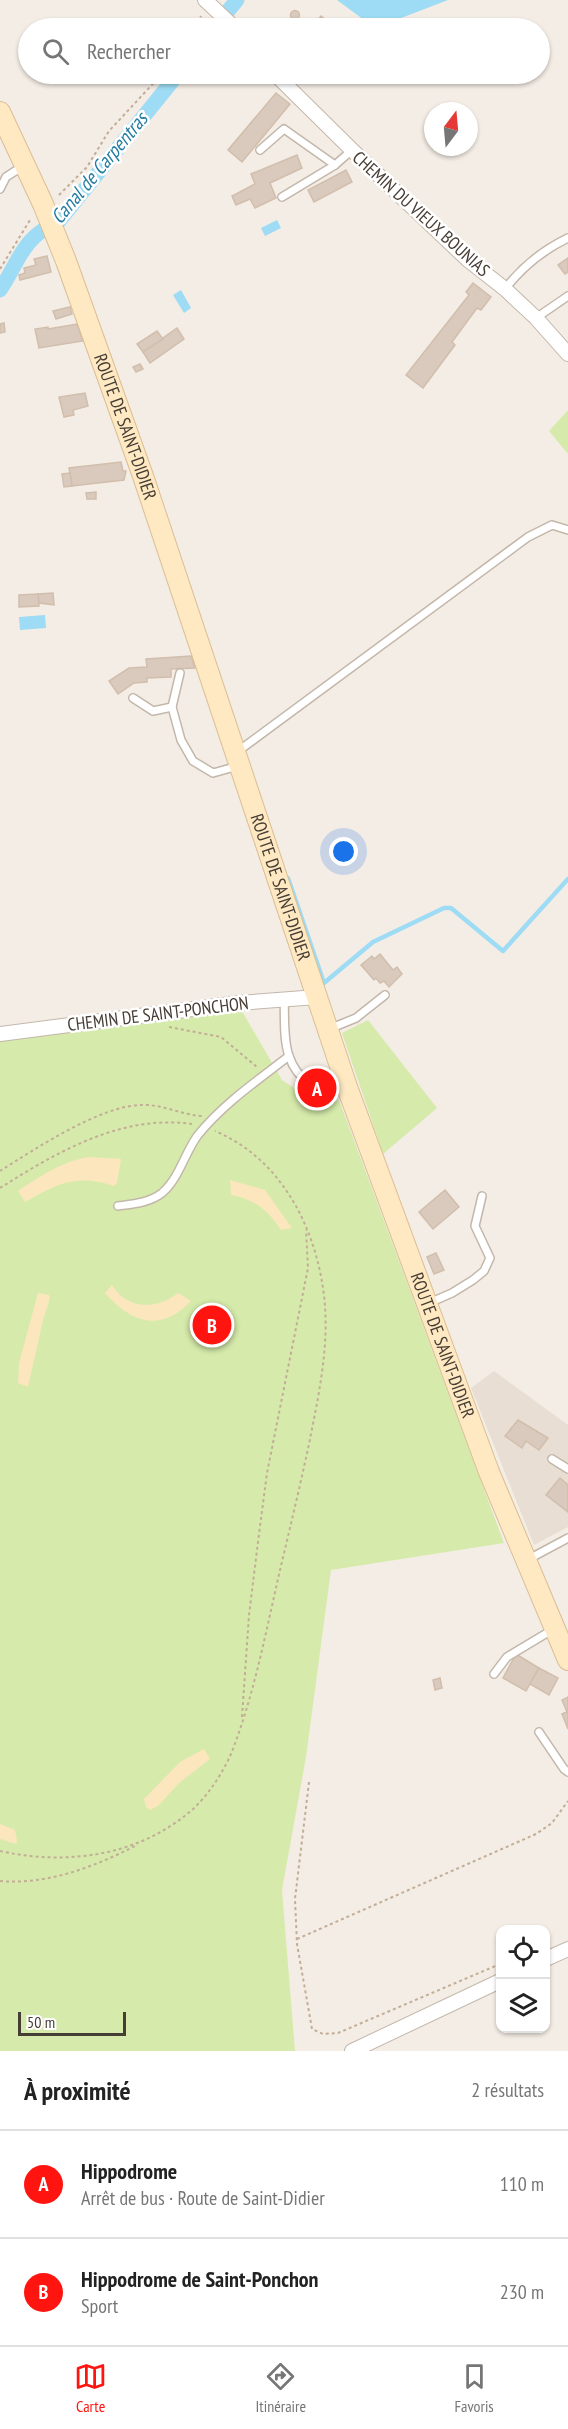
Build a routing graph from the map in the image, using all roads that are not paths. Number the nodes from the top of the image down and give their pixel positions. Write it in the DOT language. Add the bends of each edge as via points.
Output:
graph roads {
  1 [pos="205,0"];
  2 [pos="224,18"];
  3 [pos="284,84"];
  4 [pos="0,112"];
  5 [pos="260,150"];
  6 [pos="352,150"];
  7 [pos="25,165"];
  8 [pos="335,165"];
  9 [pos="0,189"];
  10 [pos="282,197"];
  11 [pos="568,238"];
  12 [pos="505,289"];
  13 [pos="568,296"];
  14 [pos="536,318"];
  15 [pos="568,354"];
  16 [pos="568,530"];
  17 [pos="180,673"];
  18 [pos="133,698"];
  19 [pos="172,708"];
  20 [pos="236,760"];
  21 [pos="385,995"];
  22 [pos="317,997"];
  23 [pos="284,998"];
  24 [pos="328,1030"];
  25 [pos="0,1034"];
  26 [pos="289,1056"];
  27 [pos="347,1087"];
  28 [pos="482,1196"];
  29 [pos="118,1206"];
  30 [pos="426,1304"];
  31 [pos="552,1459"];
  32 [pos="568,1469"];
  33 [pos="568,1538"];
  34 [pos="525,1561"];
  35 [pos="555,1629"];
  36 [pos="568,1660"];
  37 [pos="494,1674"];
  38 [pos="539,1732"];
  39 [pos="568,1772"];
  40 [pos="568,1949"];
  41 [pos="550,1957"];
  42 [pos="496,1983"];
  43 [pos="352,2051"];
  1 -- 2 [label="street"];
  3 -- 6 [label="street, CHEMIN DU VIEUX BOUNIAS"];
  4 -- 7 [label="main road, ROUTE DE SAINT-DIDIER"];
  5 -- 8 [label="lane" via="284,129"];
  6 -- 8 [label="lane"];
  6 -- 12 [label="street, CHEMIN DU VIEUX BOUNIAS" via="468,260"];
  7 -- 9 [label="lane" via="6,177"];
  7 -- 20 [label="main road, ROUTE DE SAINT-DIDIER" via="55,233 143,476"];
  8 -- 10 [label="lane"];
  11 -- 12 [label="lane" via="517,272"];
  12 -- 14 [label="street, CHEMIN DU VIEUX BOUNIAS"];
  13 -- 14 [label="lane"];
  14 -- 15 [label="street, CHEMIN DU VIEUX BOUNIAS"];
  16 -- 20 [label="lane" via="552,525 528,537"];
  17 -- 19 [label="lane"];
  18 -- 19 [label="lane" via="153,711"];
  19 -- 20 [label="lane" via="181,740 193,761 213,773"];
  20 -- 22 [label="main road, ROUTE DE SAINT-DIDIER"];
  21 -- 24 [label="lane" via="356,1018"];
  22 -- 23 [label="street, CHEMIN DE SAINT-PONCHON"];
  22 -- 24 [label="main road, ROUTE DE SAINT-DIDIER"];
  23 -- 25 [label="street, CHEMIN DE SAINT-PONCHON"];
  23 -- 26 [label="lane"];
  24 -- 27 [label="main road, ROUTE DE SAINT-DIDIER"];
  26 -- 27 [label="lane" via="297,1072 317,1088"];
  26 -- 29 [label="lane" via="205,1127 163,1192 150,1200"];
  27 -- 30 [label="main road, ROUTE DE SAINT-DIDIER"];
  28 -- 30 [label="lane" via="475,1226 490,1258 484,1271 452,1293"];
  30 -- 34 [label="main road, ROUTE DE SAINT-DIDIER"];
  31 -- 32 [label="lane"];
  33 -- 34 [label="lane"];
  34 -- 35 [label="main road, ROUTE DE SAINT-DIDIER"];
  35 -- 36 [label="main road, ROUTE DE SAINT-DIDIER"];
  35 -- 37 [label="lane" via="507,1657"];
  38 -- 39 [label="lane"];
  40 -- 41 [label="street"];
  42 -- 43 [label="street"];
}
